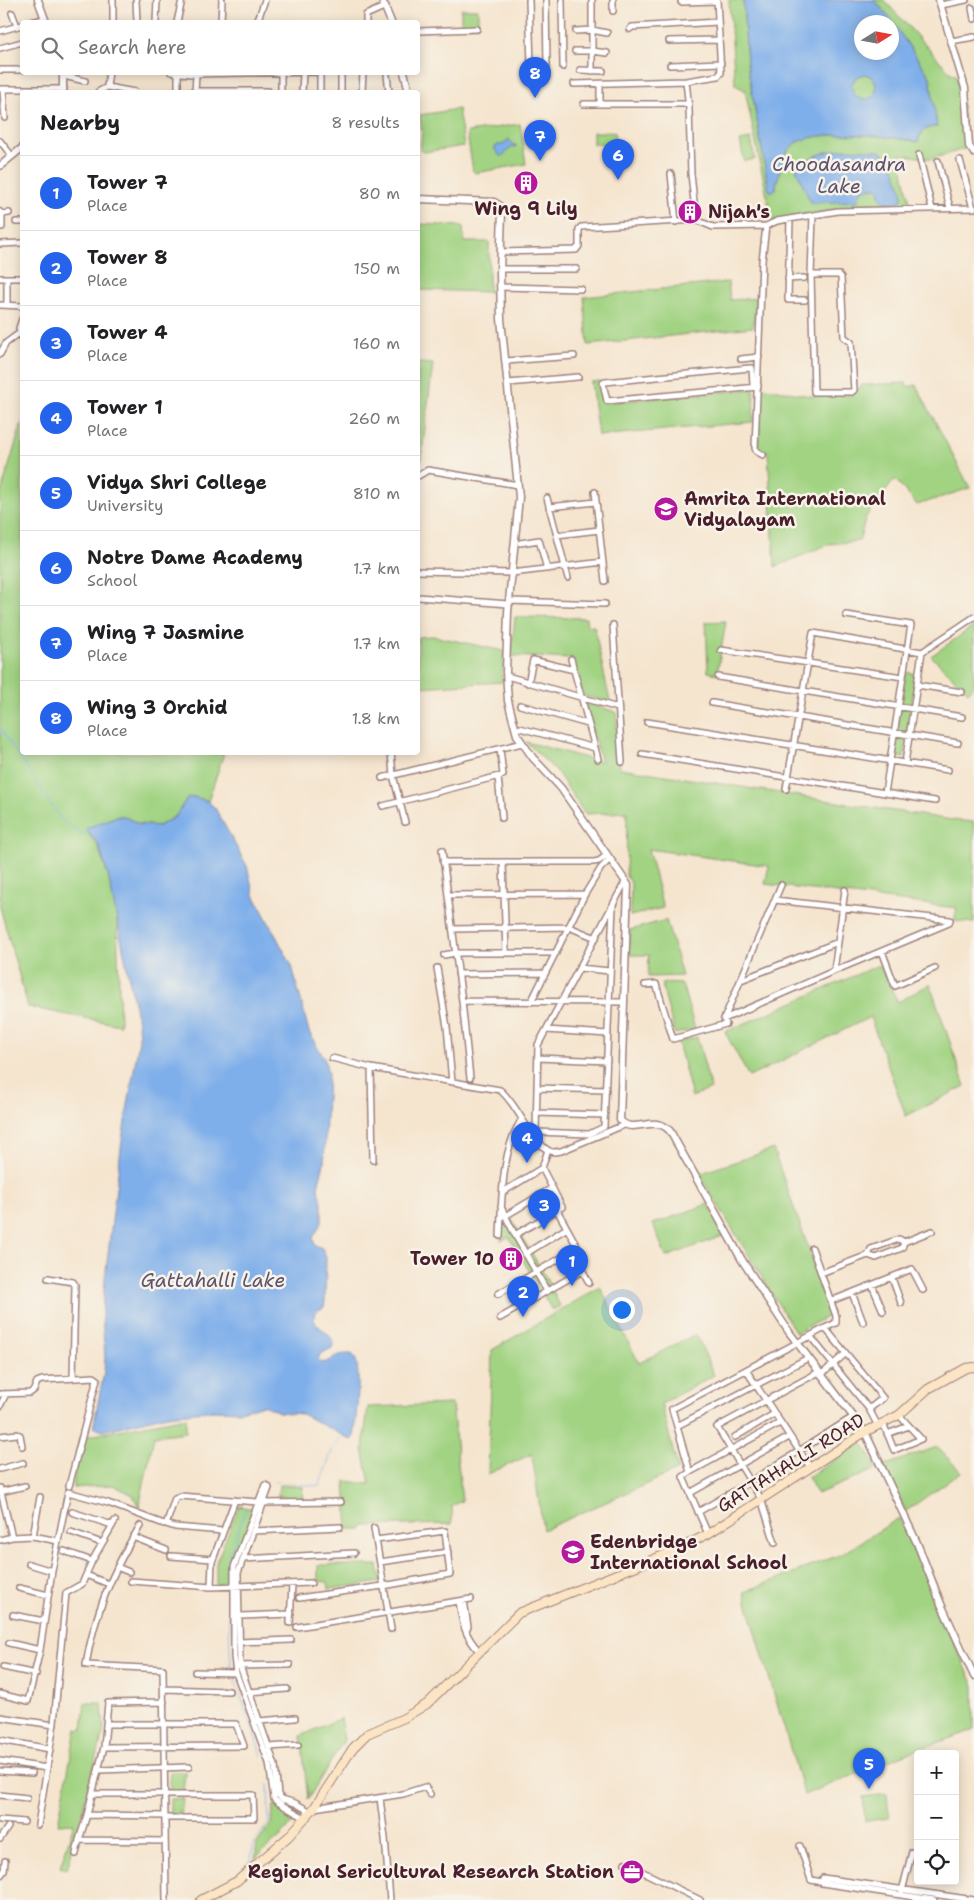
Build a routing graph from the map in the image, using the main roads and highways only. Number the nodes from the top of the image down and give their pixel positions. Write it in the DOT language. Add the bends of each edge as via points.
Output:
graph roads {
  1 [pos="974,1367"];
  2 [pos="202,1900"];
  1 -- 2 [label="main road, GATTAHALLI ROAD" via="966,1368 928,1389 899,1414 865,1432 708,1534 674,1551 519,1613 427,1704 367,1734 288,1838 237,1881"];
}
